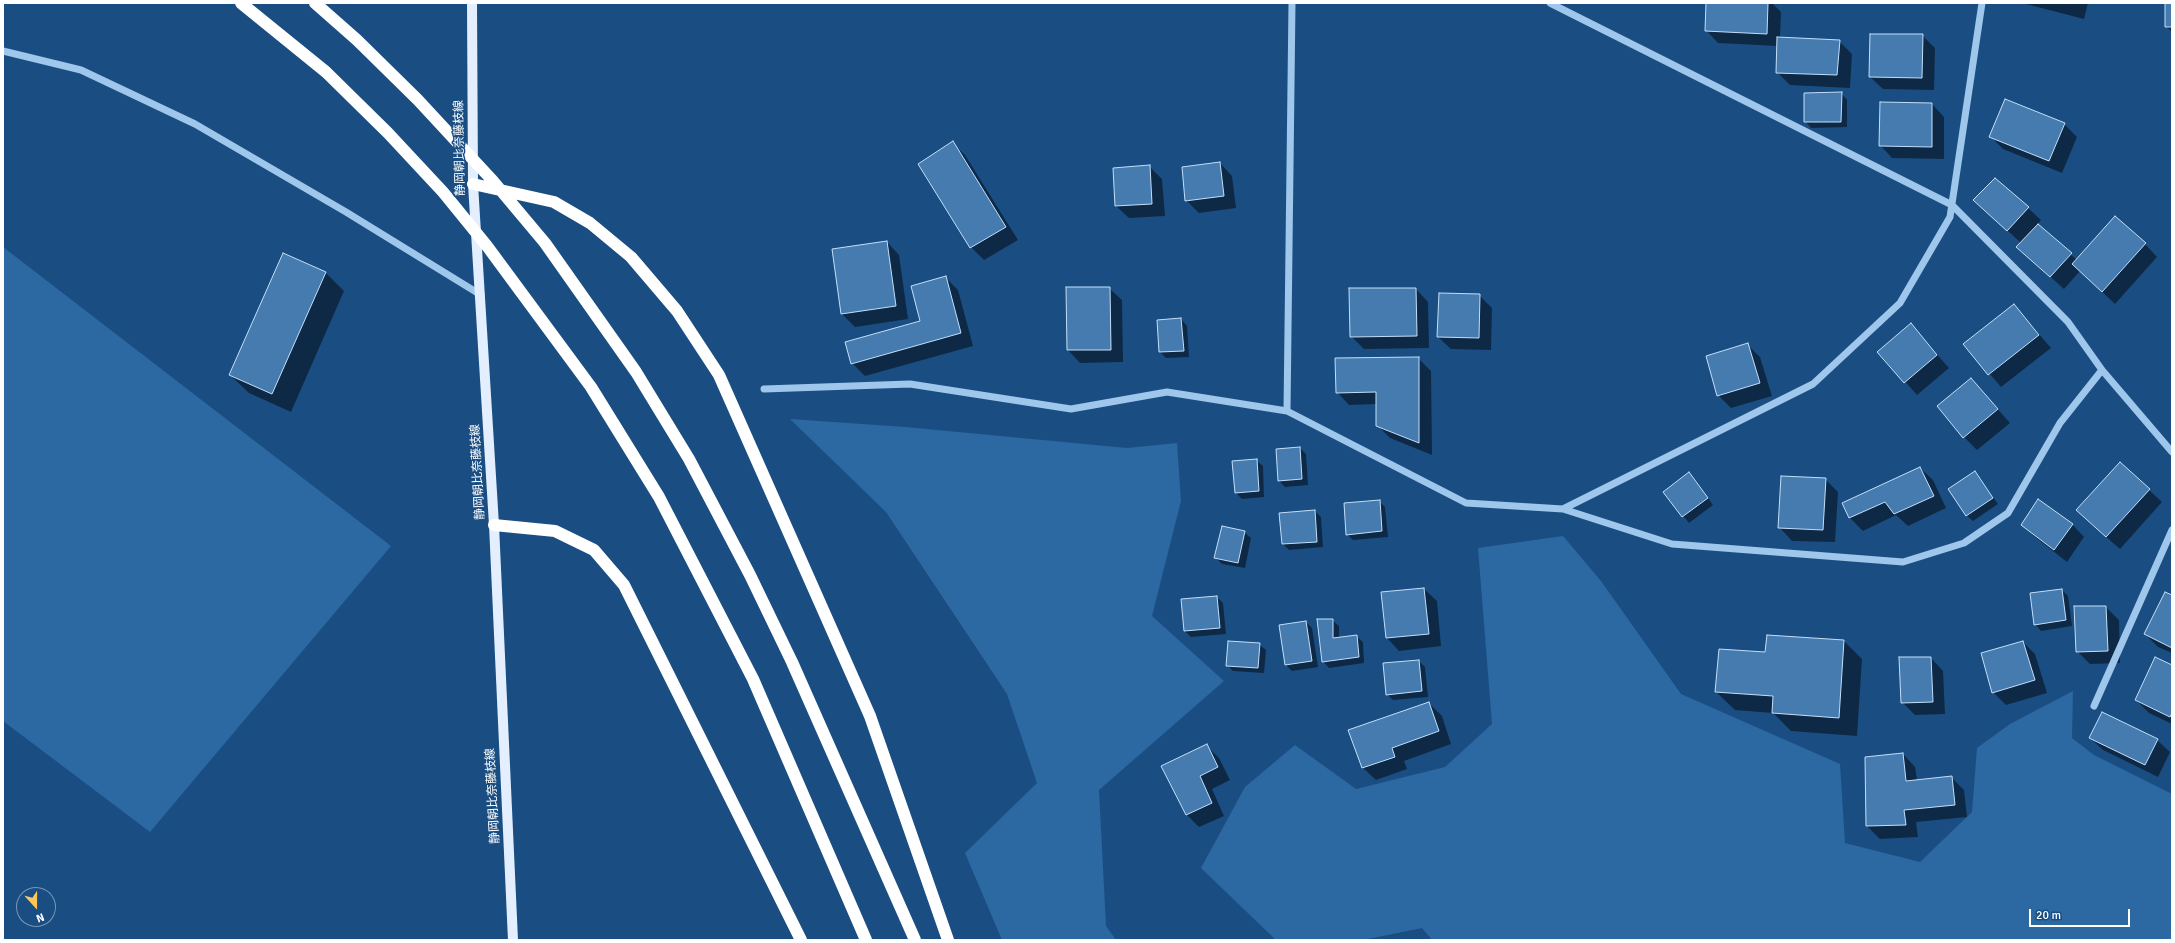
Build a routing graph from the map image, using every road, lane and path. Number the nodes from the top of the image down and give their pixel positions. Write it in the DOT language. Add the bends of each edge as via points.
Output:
graph roads {
  1 [pos="241,3"];
  2 [pos="315,3"];
  3 [pos="472,3"];
  4 [pos="1292,3"];
  5 [pos="1550,3"];
  6 [pos="1982,3"];
  7 [pos="3,51"];
  8 [pos="473,184"];
  9 [pos="1952,205"];
  10 [pos="481,295"];
  11 [pos="2102,370"];
  12 [pos="764,389"];
  13 [pos="1287,411"];
  14 [pos="2172,452"];
  15 [pos="1563,509"];
  16 [pos="494,525"];
  17 [pos="2172,530"];
  18 [pos="2170,542"];
  19 [pos="2094,706"];
  20 [pos="513,940"];
  21 [pos="801,940"];
  22 [pos="866,940"];
  23 [pos="915,940"];
  24 [pos="948,940"];
  1 -- 22 [label="highway" via="326,72 443,192 591,386 659,497 753,679"];
  2 -- 23 [label="highway" via="418,100 494,181 577,286 636,372 685,452 750,575 792,662"];
  3 -- 8 [label="main road, 静岡朝比奈藤枝線"];
  4 -- 13 [label="street"];
  5 -- 9 [label="street"];
  6 -- 9 [label="street"];
  7 -- 10 [label="street" via="81,70 195,124"];
  8 -- 10 [label="main road, 静岡朝比奈藤枝線"];
  8 -- 24 [label="highway" via="554,202 590,223 631,257 677,310 719,374 870,716"];
  9 -- 11 [label="street" via="2068,322"];
  9 -- 15 [label="street" via="1950,217 1900,303 1813,384"];
  10 -- 16 [label="main road, 静岡朝比奈藤枝線"];
  11 -- 14 [label="street"];
  11 -- 15 [label="street" via="2060,423 2008,513 1964,544 1903,562 1672,544"];
  12 -- 13 [label="street" via="910,384 1071,409 1167,392"];
  13 -- 15 [label="street" via="1466,503"];
  16 -- 20 [label="main road, 静岡朝比奈藤枝線"];
  16 -- 21 [label="highway" via="555,531 594,550 624,585"];
  17 -- 18 [label="street"];
  18 -- 19 [label="street"];
}
